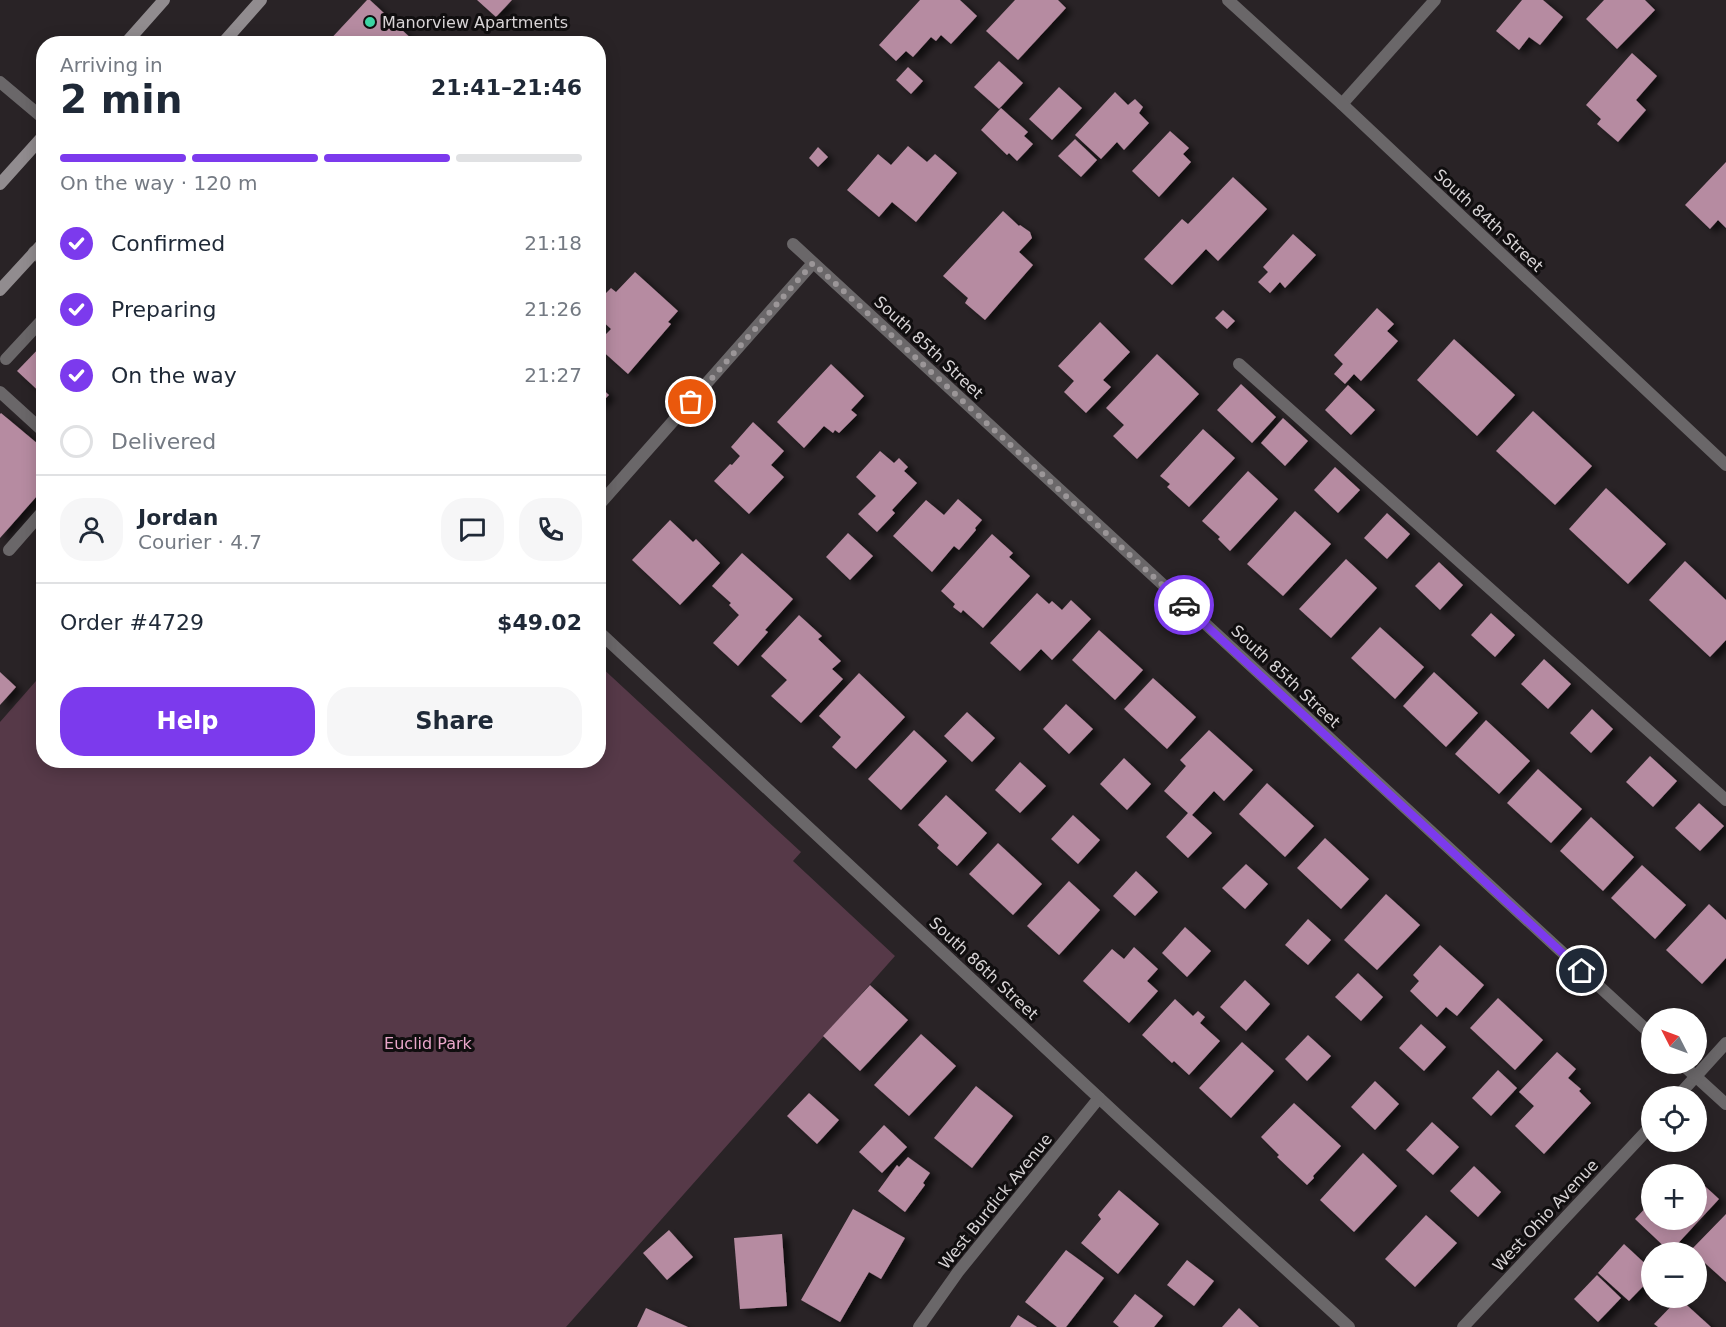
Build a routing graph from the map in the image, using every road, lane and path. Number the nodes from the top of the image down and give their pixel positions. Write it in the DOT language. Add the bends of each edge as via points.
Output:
graph roads {
  1 [pos="164,0"];
  2 [pos="261,0"];
  3 [pos="1227,0"];
  4 [pos="1435,0"];
  5 [pos="132,36"];
  6 [pos="229,36"];
  7 [pos="0,82"];
  8 [pos="1342,104"];
  9 [pos="36,112"];
  10 [pos="36,144"];
  11 [pos="0,184"];
  12 [pos="793,244"];
  13 [pos="36,260"];
  14 [pos="813,263"];
  15 [pos="0,290"];
  16 [pos="36,327"];
  17 [pos="6,359"];
  18 [pos="1239,364"];
  19 [pos="0,392"];
  20 [pos="36,425"];
  21 [pos="1726,465"];
  22 [pos="606,497"];
  23 [pos="36,519"];
  24 [pos="9,550"];
  25 [pos="606,638"];
  26 [pos="1726,800"];
  27 [pos="1641,1025"];
  28 [pos="1726,1043"];
  29 [pos="1694,1074"];
  30 [pos="1696,1076"];
  31 [pos="1687,1086"];
  32 [pos="1099,1098"];
  33 [pos="1726,1104"];
  34 [pos="1641,1137"];
  35 [pos="920,1327"];
  36 [pos="1349,1327"];
  37 [pos="1463,1327"];
  1 -- 5 [label="main road"];
  2 -- 6 [label="main road"];
  3 -- 8 [label="street, South 84th Street"];
  4 -- 8 [label="street"];
  7 -- 9 [label="street"];
  8 -- 21 [label="street, South 84th Street"];
  10 -- 11 [label="main road"];
  12 -- 14 [label="street, South 85th Street"];
  13 -- 15 [label="main road"];
  14 -- 22 [label="street"];
  14 -- 27 [label="street, South 85th Street"];
  16 -- 17 [label="street"];
  18 -- 26 [label="street"];
  19 -- 20 [label="street"];
  23 -- 24 [label="street"];
  25 -- 32 [label="street, South 86th Street"];
  28 -- 30 [label="street"];
  29 -- 30 [label="street"];
  30 -- 31 [label="street"];
  30 -- 33 [label="street"];
  32 -- 35 [label="street, West Burdick Avenue" via="958,1272"];
  32 -- 36 [label="street, South 86th Street"];
  34 -- 37 [label="street, West Ohio Avenue"];
}
